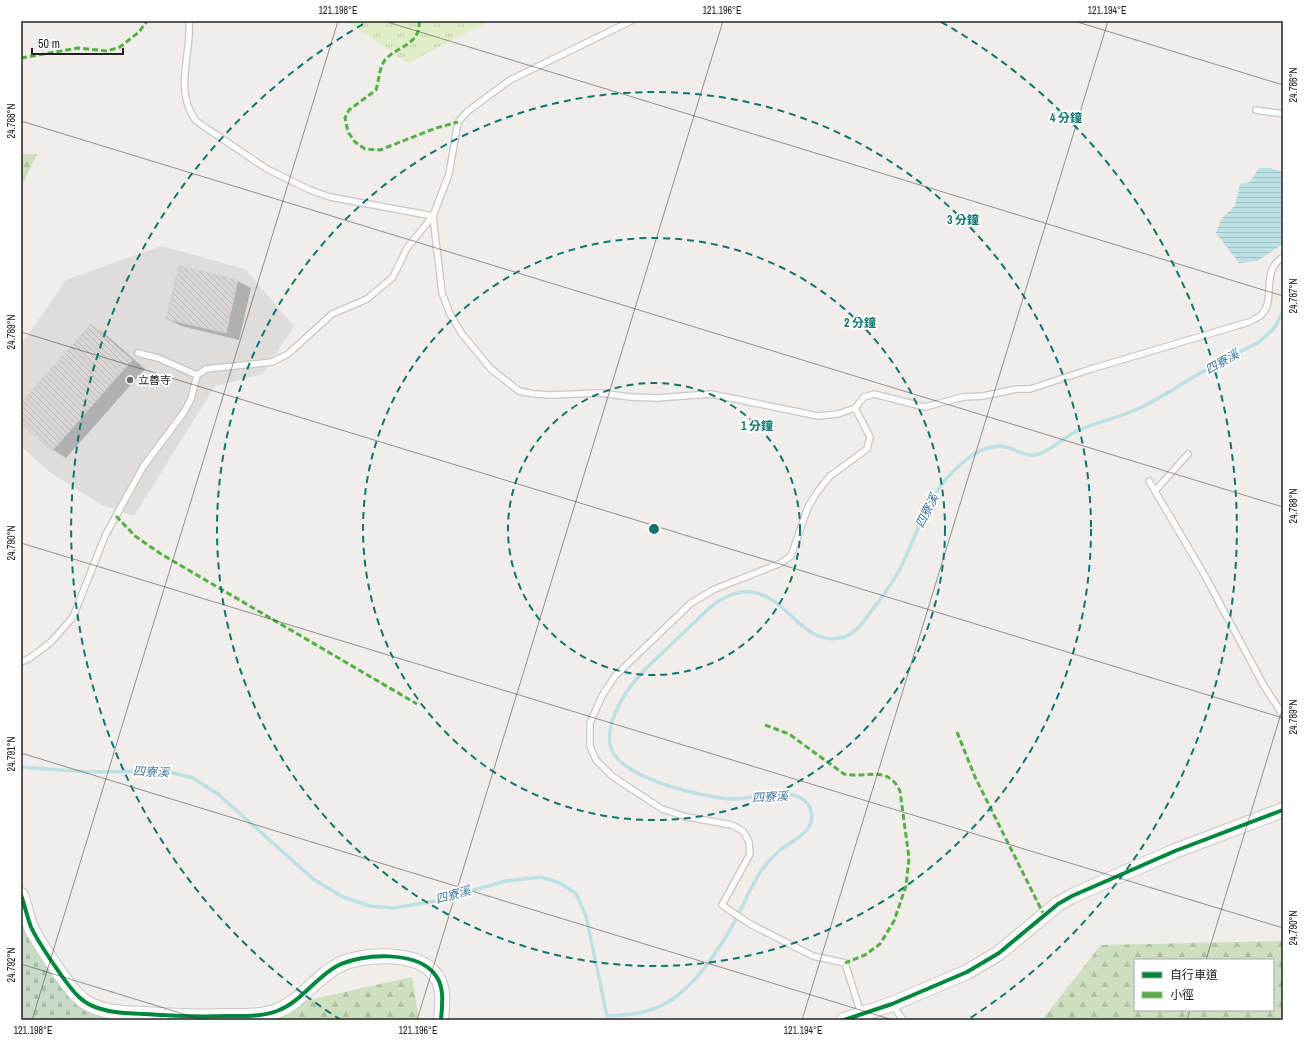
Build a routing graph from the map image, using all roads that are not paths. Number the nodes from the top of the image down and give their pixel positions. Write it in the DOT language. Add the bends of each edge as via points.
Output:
graph roads {
  1 [pos="188,21"];
  2 [pos="631,21"];
  3 [pos="1256,110"];
  4 [pos="1283,114"];
  5 [pos="433,216"];
  6 [pos="1283,257"];
  7 [pos="138,353"];
  8 [pos="197,375"];
  9 [pos="855,408"];
  10 [pos="1188,454"];
  11 [pos="1149,481"];
  12 [pos="1155,491"];
  13 [pos="21,662"];
  14 [pos="1283,715"];
  15 [pos="1283,810"];
  16 [pos="21,895"];
  17 [pos="892,1004"];
  18 [pos="861,1014"];
  19 [pos="441,1020"];
  20 [pos="844,1020"];
  21 [pos="903,1020"];
  1 -- 5 [label="lane" via="185,92 188,110 196,121 267,169 310,190 330,197"];
  2 -- 5 [label="lane" via="510,80 468,111 458,122 449,174"];
  3 -- 4 [label="lane"];
  5 -- 8 [label="lane" via="407,248 393,277 367,299 332,314 288,354 272,362 206,368"];
  5 -- 9 [label="lane" via="442,293 450,314 462,334 491,369 519,391 551,395 600,393 656,398 711,394 818,416 838,414"];
  6 -- 9 [label="lane" via="1272,269 1268,280 1267,306 1261,315 1249,322 1030,390 1017,389 963,397 925,407 874,394 864,397"];
  7 -- 8 [label="lane" via="158,358"];
  8 -- 13 [label="lane" via="191,399 184,412 143,467 105,536 73,617 51,642"];
  9 -- 18 [label="lane" via="870,437 867,449 830,476 818,491 808,507 791,556 781,563 715,589 691,603 615,676 602,696 590,723 590,746 596,760 612,776 662,809 687,817 732,825 743,831 749,842 750,854 722,905 750,924 814,956 845,963"];
  10 -- 12 [label="lane"];
  11 -- 12 [label="lane"];
  12 -- 14 [label="lane" via="1204,574 1264,686"];
  15 -- 17 [label="street" via="1175,851 1072,896 1058,904 983,964"];
  16 -- 19 [label="street" via="38,939 74,992 92,1006 106,1011 182,1017 263,1015 278,1011 293,1002 338,965 358,959 395,956 411,959 425,966 436,976 442,993"];
  17 -- 18 [label="street"];
  17 -- 21 [label="lane"];
  18 -- 20 [label="street"];
}
